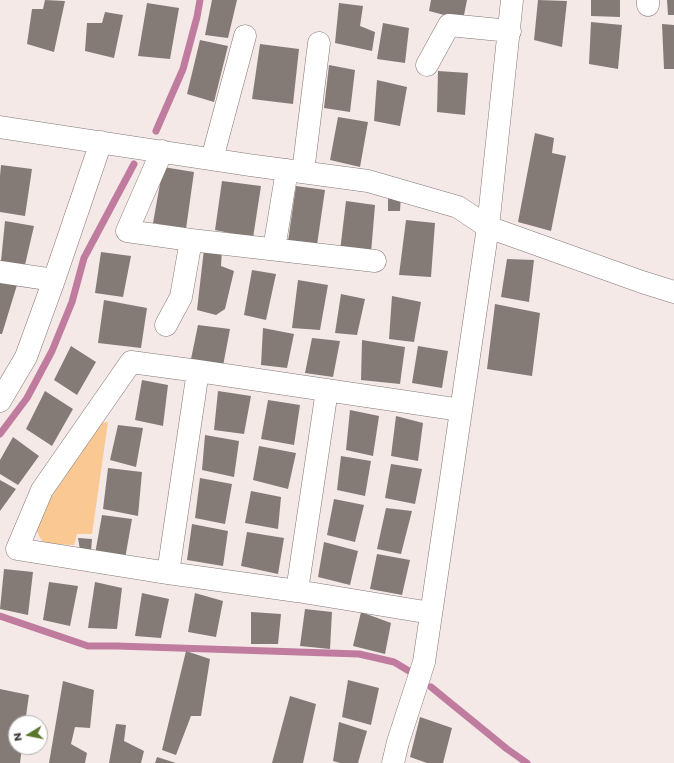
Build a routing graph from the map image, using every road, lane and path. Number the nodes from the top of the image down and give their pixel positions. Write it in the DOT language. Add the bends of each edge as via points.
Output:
graph roads {
  1 [pos="512,0"];
  2 [pos="510,32"];
  3 [pos="245,36"];
  4 [pos="319,44"];
  5 [pos="427,66"];
  6 [pos="0,127"];
  7 [pos="101,142"];
  8 [pos="162,152"];
  9 [pos="212,159"];
  10 [pos="295,171"];
  11 [pos="488,227"];
  12 [pos="191,240"];
  13 [pos="274,250"];
  14 [pos="375,261"];
  15 [pos="0,272"];
  16 [pos="54,280"];
  17 [pos="674,292"];
  18 [pos="166,325"];
  19 [pos="198,371"];
  20 [pos="326,390"];
  21 [pos="0,401"];
  22 [pos="461,410"];
  23 [pos="168,573"];
  24 [pos="297,591"];
  25 [pos="431,613"];
  26 [pos="392,763"];
  1 -- 2 [label="street"];
  2 -- 5 [label="street" via="449,25"];
  2 -- 11 [label="street"];
  3 -- 9 [label="street"];
  4 -- 10 [label="street"];
  6 -- 7 [label="street"];
  7 -- 8 [label="street"];
  7 -- 16 [label="street"];
  8 -- 9 [label="street"];
  8 -- 12 [label="street" via="127,231"];
  9 -- 10 [label="street"];
  10 -- 11 [label="street" via="368,181 458,207"];
  10 -- 13 [label="street"];
  11 -- 17 [label="street"];
  11 -- 22 [label="street"];
  12 -- 13 [label="street"];
  12 -- 18 [label="street" via="180,297"];
  13 -- 14 [label="street"];
  15 -- 16 [label="street"];
  16 -- 21 [label="street" via="26,357"];
  19 -- 20 [label="street"];
  19 -- 23 [label="street"];
  19 -- 23 [label="street" via="131,362 42,490 17,549"];
  20 -- 22 [label="street"];
  20 -- 24 [label="street"];
  22 -- 25 [label="street"];
  23 -- 24 [label="street"];
  24 -- 25 [label="street"];
  25 -- 26 [label="street" via="424,662"];
}
